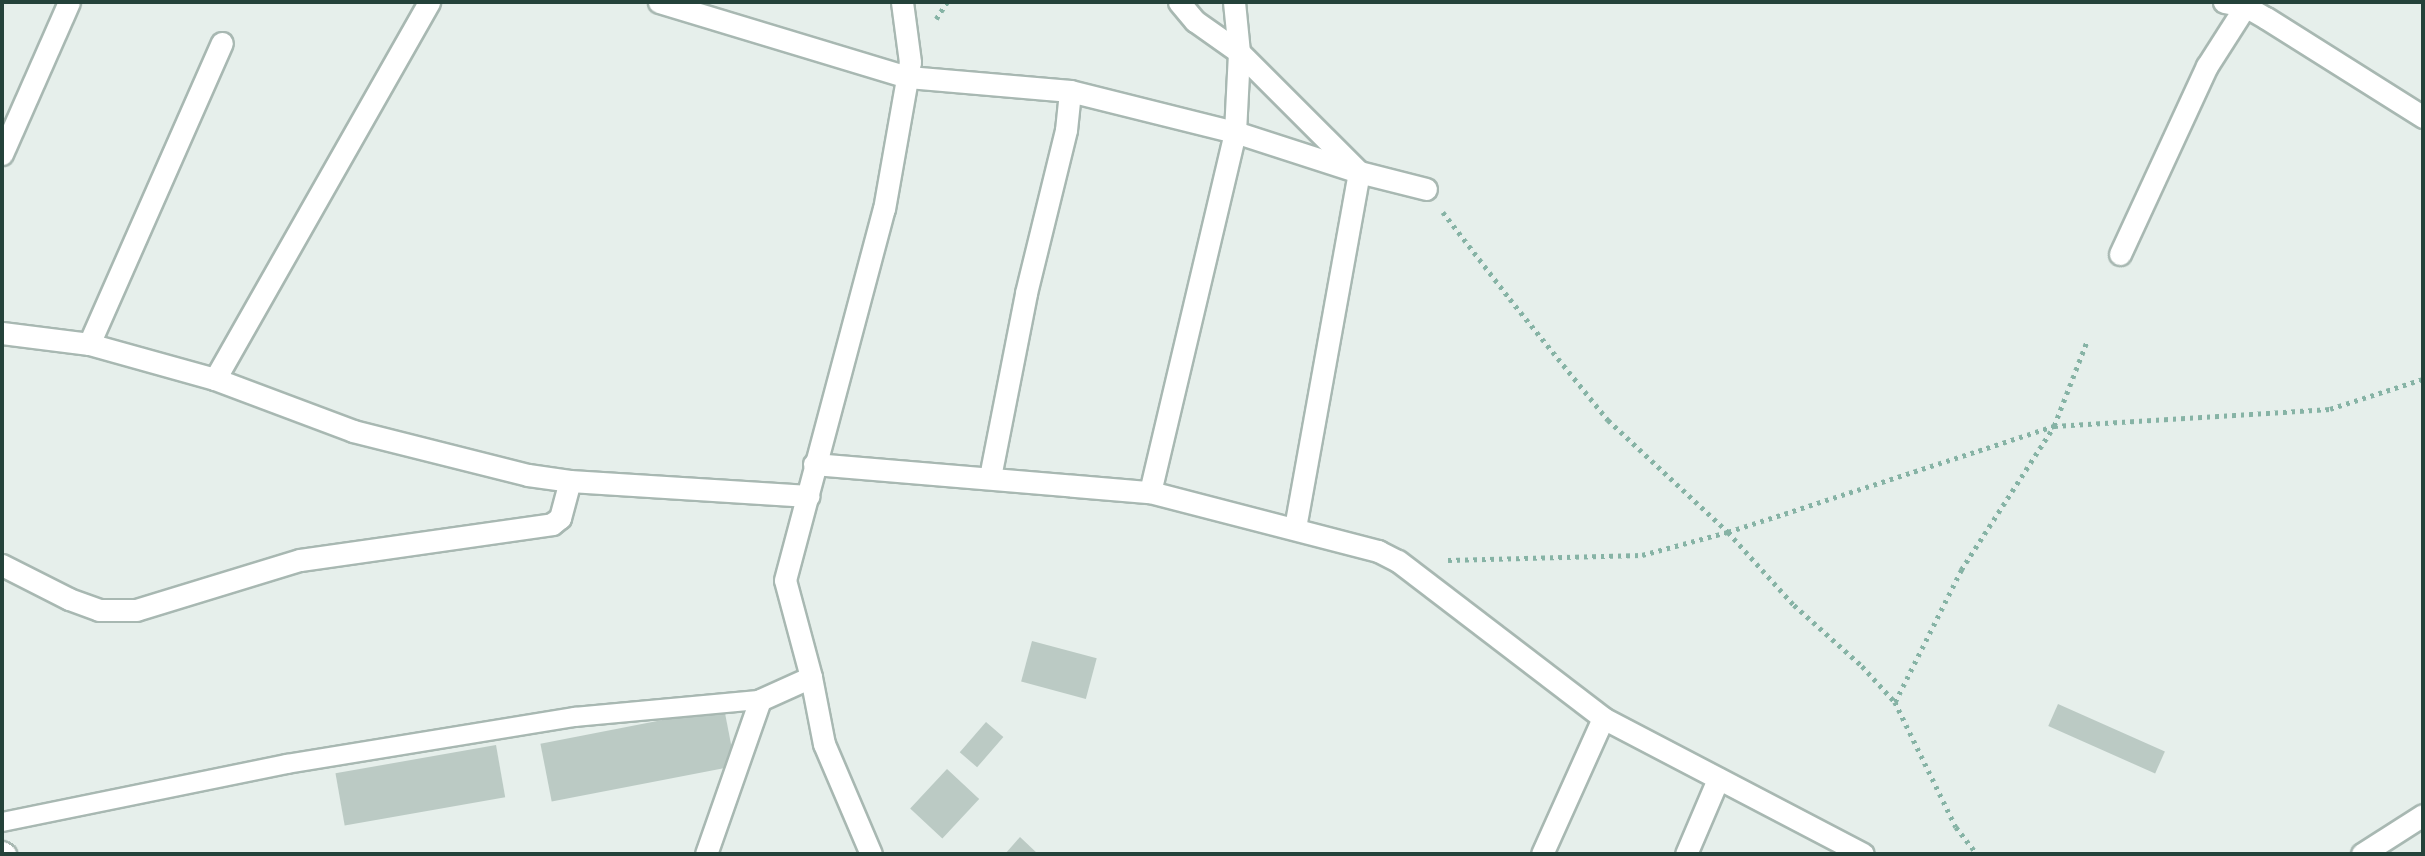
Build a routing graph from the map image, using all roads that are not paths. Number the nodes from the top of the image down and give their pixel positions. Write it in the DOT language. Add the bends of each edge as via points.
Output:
graph roads {
  1 [pos="69,2"];
  2 [pos="429,2"];
  3 [pos="659,2"];
  4 [pos="902,2"];
  5 [pos="1179,2"];
  6 [pos="1234,2"];
  7 [pos="2239,3"];
  8 [pos="222,43"];
  9 [pos="1239,52"];
  10 [pos="908,77"];
  11 [pos="1070,91"];
  12 [pos="2423,117"];
  13 [pos="1235,132"];
  14 [pos="2,154"];
  15 [pos="1359,172"];
  16 [pos="1426,188"];
  17 [pos="2120,254"];
  18 [pos="2,333"];
  19 [pos="89,344"];
  20 [pos="215,379"];
  21 [pos="814,464"];
  22 [pos="990,477"];
  23 [pos="570,481"];
  24 [pos="1150,492"];
  25 [pos="809,496"];
  26 [pos="1295,528"];
  27 [pos="2,565"];
  28 [pos="811,677"];
  29 [pos="760,700"];
  30 [pos="1603,719"];
  31 [pos="1718,779"];
  32 [pos="2423,816"];
  33 [pos="2,822"];
  34 [pos="706,854"];
  35 [pos="871,854"];
  36 [pos="1542,854"];
  37 [pos="1686,854"];
  38 [pos="1863,854"];
  39 [pos="2362,854"];
  1 -- 14 [label="street"];
  2 -- 20 [label="street"];
  3 -- 10 [label="street"];
  4 -- 10 [label="street"];
  5 -- 9 [label="street" via="1195,21"];
  6 -- 9 [label="street"];
  7 -- 12 [label="street"];
  7 -- 17 [label="street"];
  8 -- 19 [label="street"];
  9 -- 13 [label="street"];
  9 -- 15 [label="street"];
  10 -- 11 [label="street"];
  10 -- 21 [label="street" via="884,209"];
  11 -- 13 [label="street"];
  11 -- 22 [label="street" via="1066,130 1026,293"];
  13 -- 15 [label="street"];
  13 -- 24 [label="street"];
  15 -- 16 [label="street"];
  15 -- 26 [label="street"];
  18 -- 19 [label="street"];
  19 -- 20 [label="street"];
  20 -- 23 [label="street" via="354,431 528,475"];
  21 -- 22 [label="street"];
  21 -- 25 [label="street"];
  22 -- 24 [label="street"];
  23 -- 25 [label="street"];
  23 -- 27 [label="street" via="561,518 552,524 300,560 135,610 99,610"];
  24 -- 26 [label="street"];
  25 -- 28 [label="street" via="785,580"];
  26 -- 30 [label="street" via="1398,561"];
  28 -- 29 [label="street"];
  28 -- 35 [label="street" via="824,744"];
  29 -- 33 [label="lane" via="547,721 274,766"];
  29 -- 34 [label="street"];
  30 -- 31 [label="street"];
  30 -- 36 [label="street"];
  31 -- 37 [label="street"];
  31 -- 38 [label="street"];
  32 -- 39 [label="street"];
}
